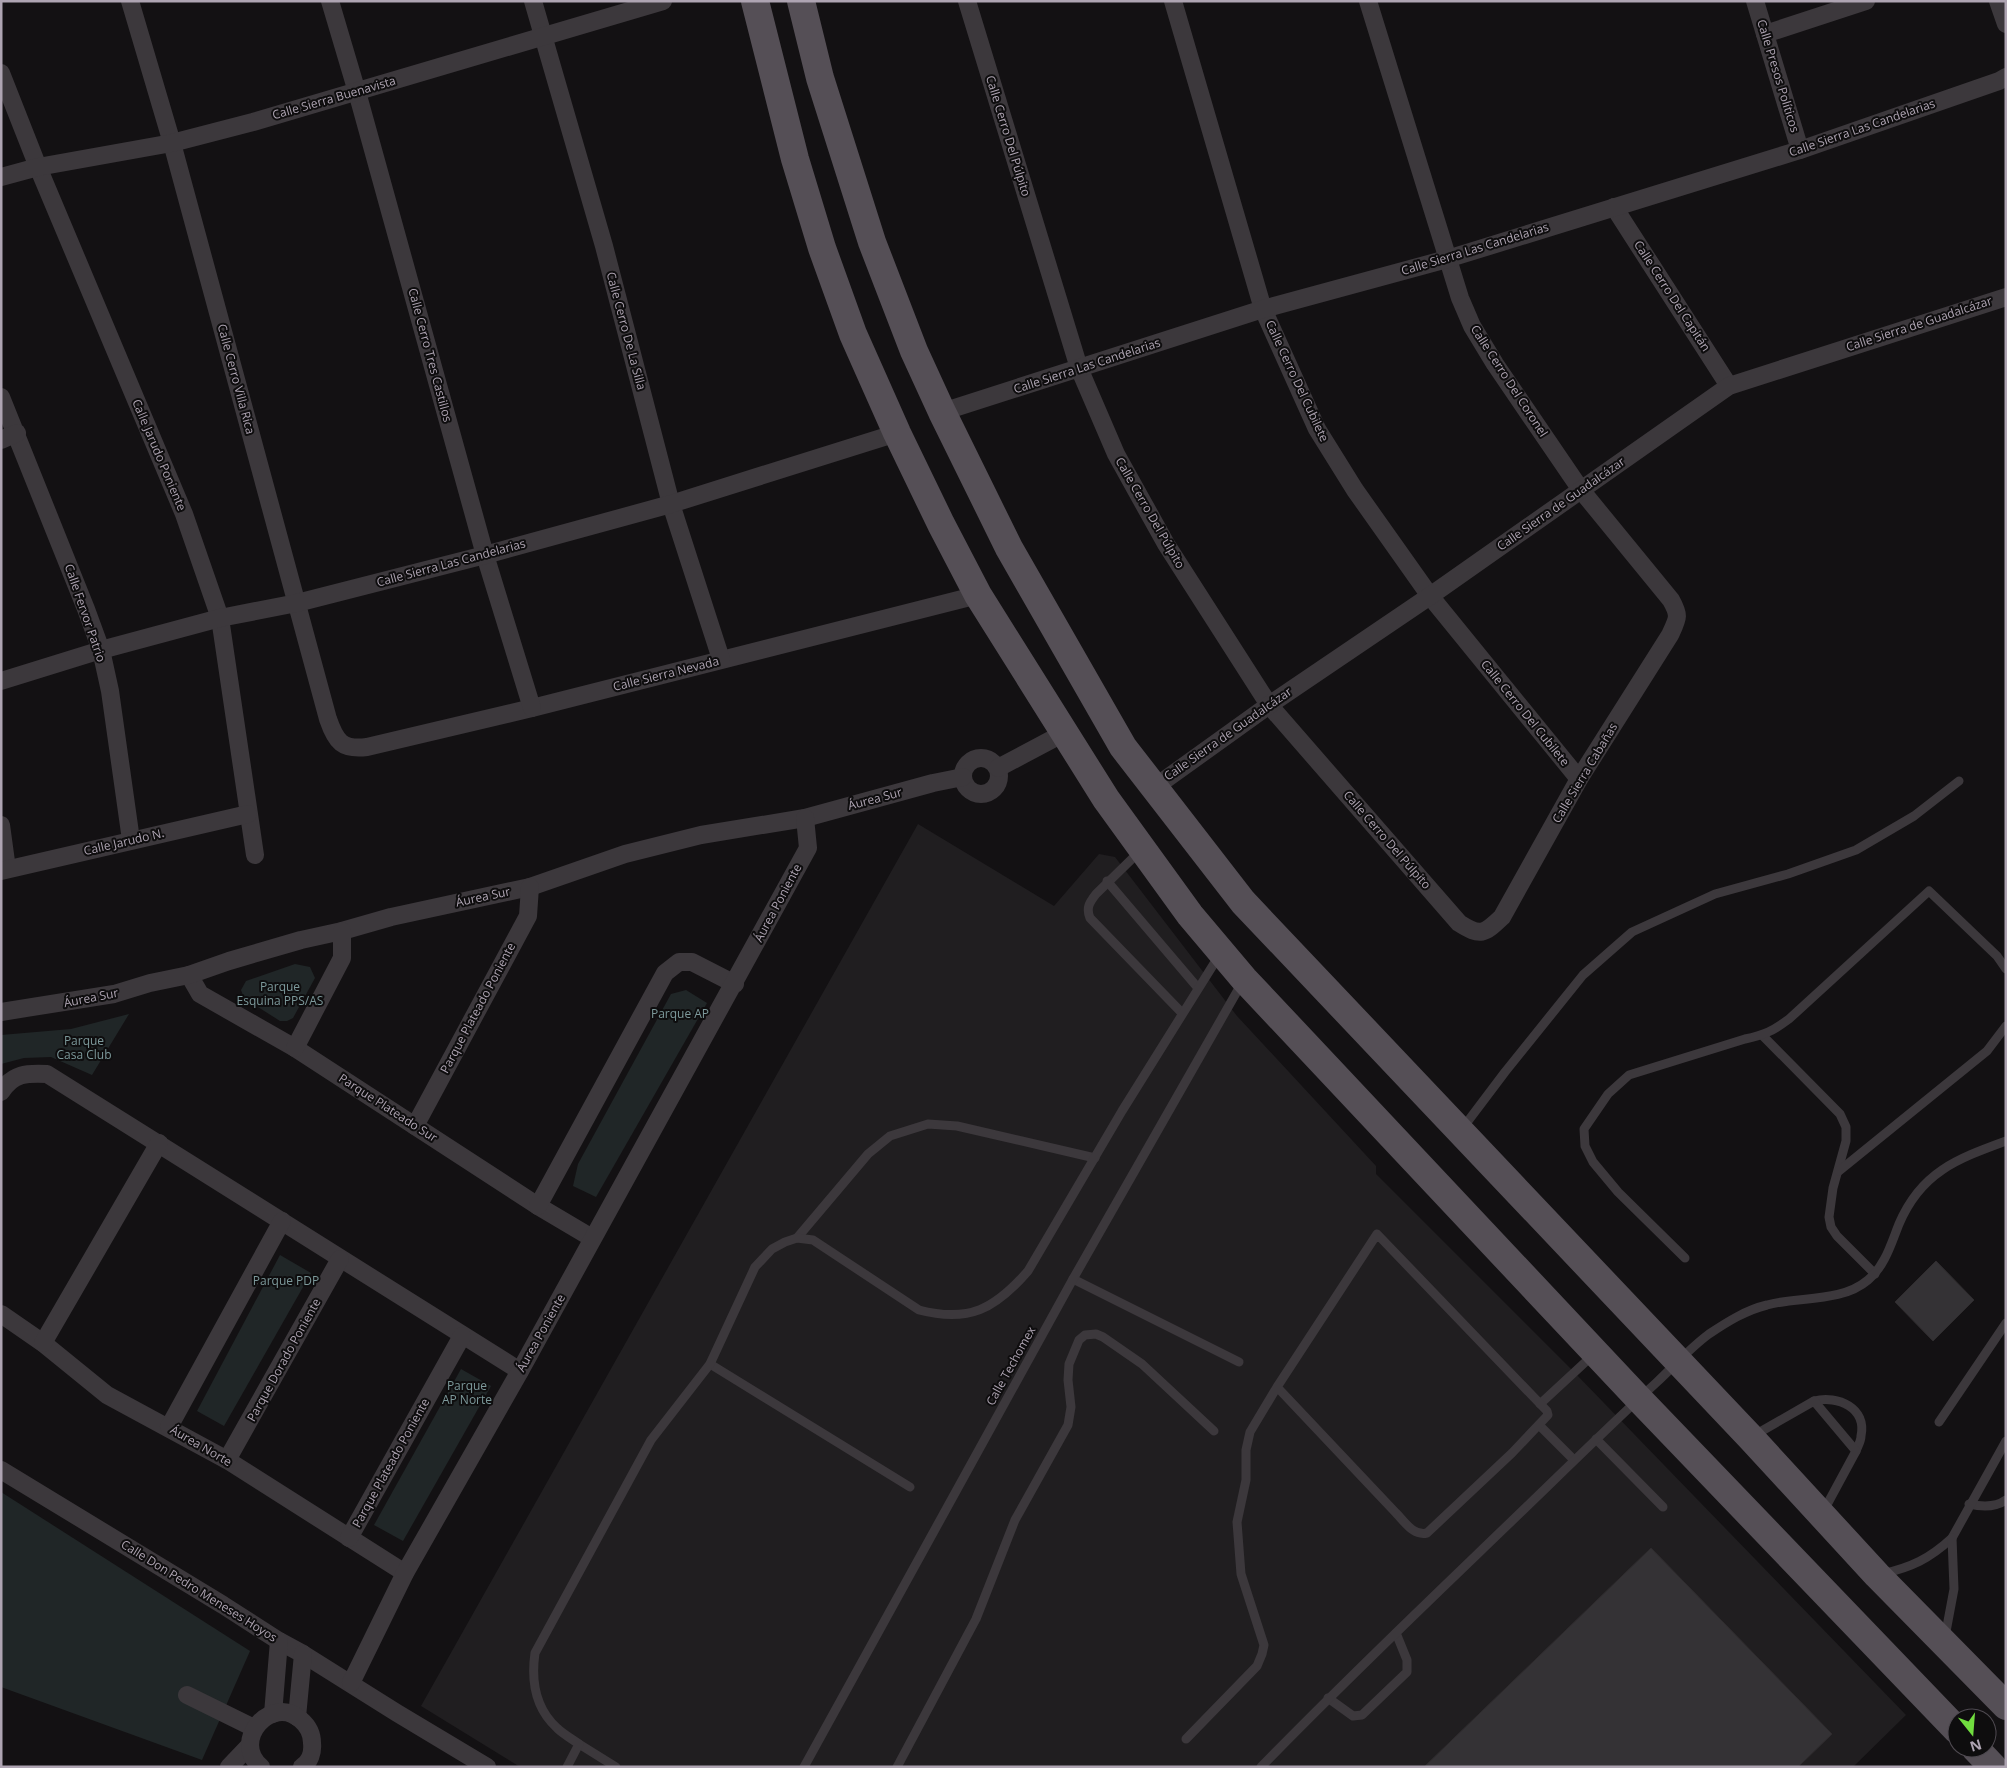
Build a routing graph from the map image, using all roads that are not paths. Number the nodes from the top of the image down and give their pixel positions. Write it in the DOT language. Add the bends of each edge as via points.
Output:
graph roads {
  1 [pos="130,1"];
  2 [pos="330,1"];
  3 [pos="532,1"];
  4 [pos="663,1"];
  5 [pos="755,1"];
  6 [pos="801,1"];
  7 [pos="967,1"];
  8 [pos="1173,1"];
  9 [pos="1368,1"];
  10 [pos="1755,1"];
  11 [pos="1866,1"];
  12 [pos="1998,1"];
  13 [pos="2006,24"];
  14 [pos="1765,34"];
  15 [pos="543,36"];
  16 [pos="1,73"];
  17 [pos="2006,77"];
  18 [pos="357,92"];
  19 [pos="172,143"];
  20 [pos="1800,150"];
  21 [pos="38,167"];
  22 [pos="1,177"];
  23 [pos="1614,208"];
  24 [pos="1447,259"];
  25 [pos="2006,297"];
  26 [pos="1263,309"];
  27 [pos="1079,368"];
  28 [pos="1729,386"];
  29 [pos="1,397"];
  30 [pos="942,412"];
  31 [pos="897,433"];
  32 [pos="9,436"];
  33 [pos="1581,490"];
  34 [pos="671,504"];
  35 [pos="485,555"];
  36 [pos="978,594"];
  37 [pos="1430,596"];
  38 [pos="297,603"];
  39 [pos="1678,612"];
  40 [pos="220,618"];
  41 [pos="100,650"];
  42 [pos="721,659"];
  43 [pos="1,681"];
  44 [pos="1269,705"];
  45 [pos="532,708"];
  46 [pos="1064,733"];
  47 [pos="353,749"];
  48 [pos="998,768"];
  49 [pos="963,777"];
  50 [pos="1579,779"];
  51 [pos="1959,781"];
  52 [pos="1155,787"];
  53 [pos="248,814"];
  54 [pos="806,818"];
  55 [pos="1,825"];
  56 [pos="131,840"];
  57 [pos="1142,849"];
  58 [pos="255,856"];
  59 [pos="4,870"];
  60 [pos="1108,881"];
  61 [pos="530,887"];
  62 [pos="342,931"];
  63 [pos="1487,931"];
  64 [pos="1221,952"];
  65 [pos="2006,969"];
  66 [pos="189,975"];
  67 [pos="1244,979"];
  68 [pos="735,984"];
  69 [pos="1198,988"];
  70 [pos="1,1012"];
  71 [pos="1182,1014"];
  72 [pos="2006,1026"];
  73 [pos="1763,1036"];
  74 [pos="295,1048"];
  75 [pos="1,1092"];
  76 [pos="416,1126"];
  77 [pos="1460,1131"];
  78 [pos="2006,1141"];
  79 [pos="159,1143"];
  80 [pos="1096,1158"];
  81 [pos="1839,1171"];
  82 [pos="538,1206"];
  83 [pos="282,1221"];
  84 [pos="592,1238"];
  85 [pos="797,1238"];
  86 [pos="1685,1258"];
  87 [pos="340,1259"];
  88 [pos="1875,1274"];
  89 [pos="1073,1279"];
  90 [pos="1,1314"];
  91 [pos="2006,1323"];
  92 [pos="462,1336"];
  93 [pos="43,1343"];
  94 [pos="1595,1353"];
  95 [pos="1239,1362"];
  96 [pos="1678,1362"];
  97 [pos="710,1364"];
  98 [pos="520,1371"];
  99 [pos="1277,1387"];
  100 [pos="1638,1399"];
  101 [pos="1814,1401"];
  102 [pos="1540,1404"];
  103 [pos="1939,1422"];
  104 [pos="1539,1425"];
  105 [pos="169,1427"];
  106 [pos="1214,1431"];
  107 [pos="1751,1438"];
  108 [pos="1596,1439"];
  109 [pos="2006,1441"];
  110 [pos="1856,1451"];
  111 [pos="227,1460"];
  112 [pos="1574,1460"];
  113 [pos="1,1470"];
  114 [pos="910,1487"];
  115 [pos="2006,1500"];
  116 [pos="1969,1504"];
  117 [pos="1663,1507"];
  118 [pos="1822,1514"];
  119 [pos="349,1538"];
  120 [pos="1952,1538"];
  121 [pos="405,1573"];
  122 [pos="1877,1575"];
  123 [pos="1396,1632"];
  124 [pos="278,1641"];
  125 [pos="1944,1642"];
  126 [pos="303,1654"];
  127 [pos="350,1684"];
  128 [pos="187,1695"];
  129 [pos="1328,1698"];
  130 [pos="2006,1706"];
  131 [pos="273,1714"];
  132 [pos="297,1717"];
  133 [pos="1947,1720"];
  134 [pos="252,1736"];
  135 [pos="1186,1739"];
  136 [pos="579,1744"];
  137 [pos="307,1766"];
  138 [pos="229,1767"];
  139 [pos="261,1767"];
  140 [pos="487,1767"];
  141 [pos="567,1767"];
  142 [pos="616,1767"];
  143 [pos="804,1767"];
  144 [pos="897,1767"];
  145 [pos="1261,1767"];
  1 -- 19 [label="street, Calle Cerro Villa Rica"];
  2 -- 18 [label="street, Calle Cerro Tres Castillos"];
  3 -- 15 [label="street, Calle Cerro De La Silla"];
  4 -- 15 [label="street, Calle Sierra Buenavista"];
  5 -- 31 [label="main road" via="795,159 822,248 853,334"];
  6 -- 30 [label="main road" via="820,78 872,242 914,351"];
  7 -- 27 [label="street, Calle Cerro Del Púlpito"];
  8 -- 26 [label="street, Calle Cerro Del Cubilete"];
  9 -- 24 [label="street, Calle Cerro Del Coronel"];
  10 -- 14 [label="street, Calle Presos Políticos"];
  11 -- 14 [label="street"];
  12 -- 13 [label="street"];
  14 -- 20 [label="street, Calle Presos Políticos"];
  15 -- 18 [label="street, Calle Sierra Buenavista"];
  15 -- 34 [label="street, Calle Cerro De La Silla" via="604,246"];
  16 -- 21 [label="street, Calle Jarudo Poniente"];
  17 -- 20 [label="street, Calle Sierra Las Candelarias"];
  18 -- 19 [label="street, Calle Sierra Buenavista"];
  18 -- 35 [label="street, Calle Cerro Tres Castillos"];
  19 -- 21 [label="street, Calle Sierra Buenavista"];
  19 -- 38 [label="street, Calle Cerro Villa Rica"];
  20 -- 23 [label="street, Calle Sierra Las Candelarias"];
  21 -- 22 [label="street, Calle Sierra Buenavista"];
  21 -- 40 [label="street, Calle Jarudo Poniente" via="184,514"];
  23 -- 24 [label="street, Calle Sierra Las Candelarias"];
  23 -- 28 [label="street, Calle Cerro Del Capitán"];
  24 -- 26 [label="street, Calle Sierra Las Candelarias"];
  24 -- 33 [label="street, Calle Cerro Del Coronel" via="1472,326"];
  25 -- 28 [label="street, Calle Sierra de Guadalcázar"];
  26 -- 27 [label="street, Calle Sierra Las Candelarias"];
  26 -- 37 [label="street, Calle Cerro Del Cubilete" via="1317,429 1355,490"];
  27 -- 30 [label="street, Calle Sierra Las Candelarias"];
  27 -- 44 [label="street, Calle Cerro Del Púlpito" via="1116,454 1166,544"];
  28 -- 33 [label="street, Calle Sierra de Guadalcázar"];
  29 -- 32 [label="street, Calle Fervor Patrio"];
  30 -- 52 [label="main road" via="1009,548 1123,747"];
  31 -- 34 [label="street, Calle Sierra Las Candelarias"];
  31 -- 36 [label="main road"];
  32 -- 41 [label="street, Calle Fervor Patrio"];
  33 -- 37 [label="street, Calle Sierra de Guadalcázar"];
  33 -- 39 [label="street, Calle Cerro Del Coronel"];
  34 -- 35 [label="street, Calle Sierra Las Candelarias"];
  34 -- 42 [label="street, Calle Cerro De La Silla"];
  35 -- 38 [label="street, Calle Sierra Las Candelarias"];
  35 -- 45 [label="street, Calle Cerro Tres Castillos"];
  36 -- 42 [label="street, Calle Sierra Nevada"];
  36 -- 46 [label="main road"];
  37 -- 44 [label="street, Calle Sierra de Guadalcázar"];
  37 -- 50 [label="street, Calle Cerro Del Cubilete"];
  38 -- 40 [label="street, Calle Sierra Las Candelarias"];
  38 -- 47 [label="street, Calle Cerro Villa Rica" via="333,735"];
  39 -- 50 [label="street, Calle Sierra Cabañas" via="1670,635"];
  40 -- 41 [label="street, Calle Sierra Las Candelarias"];
  40 -- 53 [label="street, Calle Jarudo Poniente"];
  41 -- 43 [label="street, Calle Sierra Las Candelarias"];
  41 -- 56 [label="street, Calle Fervor Patrio" via="110,691"];
  42 -- 45 [label="street, Calle Sierra Nevada"];
  44 -- 52 [label="street, Calle Sierra de Guadalcázar"];
  44 -- 63 [label="street, Calle Cerro Del Púlpito" via="1459,923 1480,933"];
  45 -- 47 [label="street, Calle Sierra Nevada"];
  46 -- 48 [label="street"];
  46 -- 57 [label="main road"];
  48 -- 49 [label="street" via="989,759 977,758 967,765"];
  48 -- 49 [label="street" via="1000,780 989,793 972,792"];
  49 -- 54 [label="street, Áurea Sur"];
  50 -- 63 [label="street, Calle Sierra Cabañas" via="1502,917"];
  51 -- 77 [label="lane" via="1914,816 1856,850 1788,874 1715,894 1632,932 1583,975"];
  52 -- 77 [label="main road" via="1243,902"];
  53 -- 56 [label="street, Calle Jarudo N."];
  53 -- 58 [label="street, Calle Jarudo Poniente"];
  54 -- 61 [label="street, Áurea Sur" via="701,835 625,854"];
  54 -- 68 [label="street, Áurea Poniente" via="808,848"];
  55 -- 59 [label="street"];
  56 -- 59 [label="street, Calle Jarudo N."];
  57 -- 60 [label="lane"];
  57 -- 64 [label="main road"];
  60 -- 69 [label="lane"];
  60 -- 71 [label="lane" via="1090,902 1090,918"];
  61 -- 62 [label="street, Áurea Sur"];
  61 -- 76 [label="street, Parque Plateado Poniente" via="528,916"];
  62 -- 66 [label="street, Áurea Sur" via="300,940"];
  62 -- 74 [label="street" via="342,958"];
  64 -- 67 [label="main road"];
  64 -- 69 [label="lane"];
  65 -- 73 [label="lane" via="1997,956 1929,891 1789,1019"];
  66 -- 70 [label="street, Áurea Sur" via="114,994"];
  66 -- 74 [label="street, Parque Plateado Sur" via="200,994"];
  67 -- 89 [label="lane, Calle Techomex"];
  67 -- 94 [label="main road"];
  68 -- 82 [label="street" via="692,962 679,962 665,973"];
  68 -- 84 [label="street, Áurea Poniente"];
  69 -- 71 [label="lane"];
  71 -- 80 [label="lane"];
  72 -- 81 [label="lane" via="1987,1051"];
  73 -- 81 [label="lane" via="1840,1114 1846,1126 1846,1141"];
  73 -- 86 [label="lane" via="1736,1041 1629,1075 1608,1094 1584,1130 1584,1146 1593,1162 1618,1192"];
  74 -- 76 [label="street, Parque Plateado Sur"];
  75 -- 79 [label="street" via="24,1073 47,1074"];
  76 -- 82 [label="street, Parque Plateado Sur"];
  77 -- 96 [label="main road"];
  78 -- 88 [label="lane" via="1976,1152 1931,1176 1912,1197 1887,1255"];
  79 -- 83 [label="street"];
  79 -- 93 [label="street"];
  80 -- 85 [label="lane" via="957,1126 928,1124 890,1136 868,1154"];
  80 -- 85 [label="lane" via="1028,1271 996,1303 976,1311 956,1316 919,1310 813,1240"];
  81 -- 88 [label="lane" via="1833,1188 1830,1227"];
  82 -- 84 [label="street, Parque Plateado Sur"];
  83 -- 87 [label="street"];
  83 -- 105 [label="street"];
  84 -- 98 [label="street, Áurea Poniente"];
  85 -- 97 [label="lane" via="772,1249 755,1267"];
  87 -- 92 [label="street"];
  87 -- 111 [label="street, Parque Dorado Poniente"];
  88 -- 96 [label="lane" via="1843,1293 1767,1305 1747,1312 1707,1336"];
  89 -- 95 [label="lane"];
  89 -- 143 [label="lane, Calle Techomex"];
  90 -- 93 [label="street, Áurea Norte"];
  91 -- 103 [label="lane"];
  92 -- 98 [label="street"];
  92 -- 119 [label="street, Parque Plateado Poniente"];
  93 -- 105 [label="street, Áurea Norte" via="107,1395"];
  94 -- 100 [label="main road"];
  94 -- 102 [label="lane"];
  96 -- 100 [label="lane"];
  96 -- 107 [label="main road"];
  97 -- 114 [label="lane"];
  97 -- 136 [label="lane" via="651,1440 535,1653 532,1674 543,1712 557,1729"];
  98 -- 121 [label="street, Áurea Poniente"];
  99 -- 102 [label="lane" via="1377,1234"];
  99 -- 104 [label="lane" via="1396,1513 1420,1534 1426,1533"];
  99 -- 135 [label="lane" via="1250,1432 1246,1480 1237,1522 1241,1574 1264,1645 1262,1654 1257,1666"];
  100 -- 108 [label="lane"];
  100 -- 133 [label="main road"];
  101 -- 107 [label="lane"];
  101 -- 110 [label="lane"];
  101 -- 110 [label="lane" via="1840,1400 1849,1405 1862,1427"];
  102 -- 104 [label="lane" via="1548,1414"];
  104 -- 112 [label="lane"];
  105 -- 111 [label="street, Áurea Norte"];
  106 -- 144 [label="lane" via="1142,1364 1111,1343 1096,1334 1085,1335 1079,1340 1069,1364 1071,1407 1068,1426 1015,1520 976,1619"];
  107 -- 118 [label="main road"];
  108 -- 112 [label="lane"];
  108 -- 117 [label="lane"];
  109 -- 116 [label="lane"];
  110 -- 118 [label="lane"];
  111 -- 119 [label="street, Áurea Norte"];
  112 -- 123 [label="lane"];
  113 -- 124 [label="street, Calle Don Pedro Meneses Hoyos"];
  115 -- 116 [label="lane" via="1992,1506"];
  116 -- 120 [label="lane"];
  118 -- 122 [label="main road"];
  119 -- 121 [label="street, Áurea Norte"];
  120 -- 122 [label="lane" via="1917,1564"];
  120 -- 125 [label="lane" via="1954,1589"];
  121 -- 127 [label="street, Áurea Poniente"];
  122 -- 125 [label="main road"];
  123 -- 129 [label="lane"];
  123 -- 129 [label="lane" via="1407,1660 1406,1672 1362,1715 1353,1716"];
  124 -- 126 [label="street, Calle Don Pedro Meneses Hoyos"];
  124 -- 131 [label="street"];
  125 -- 130 [label="main road"];
  126 -- 127 [label="street, Calle Don Pedro Meneses Hoyos"];
  126 -- 132 [label="street"];
  127 -- 140 [label="street, Calle Don Pedro Meneses Hoyos"];
  128 -- 134 [label="street"];
  129 -- 145 [label="lane"];
  131 -- 132 [label="street"];
  131 -- 134 [label="street" via="261,1719"];
  132 -- 137 [label="street" via="307,1726 312,1738"];
  134 -- 138 [label="street"];
  134 -- 139 [label="street" via="255,1762"];
  136 -- 141 [label="lane"];
  136 -- 142 [label="lane"];
}
